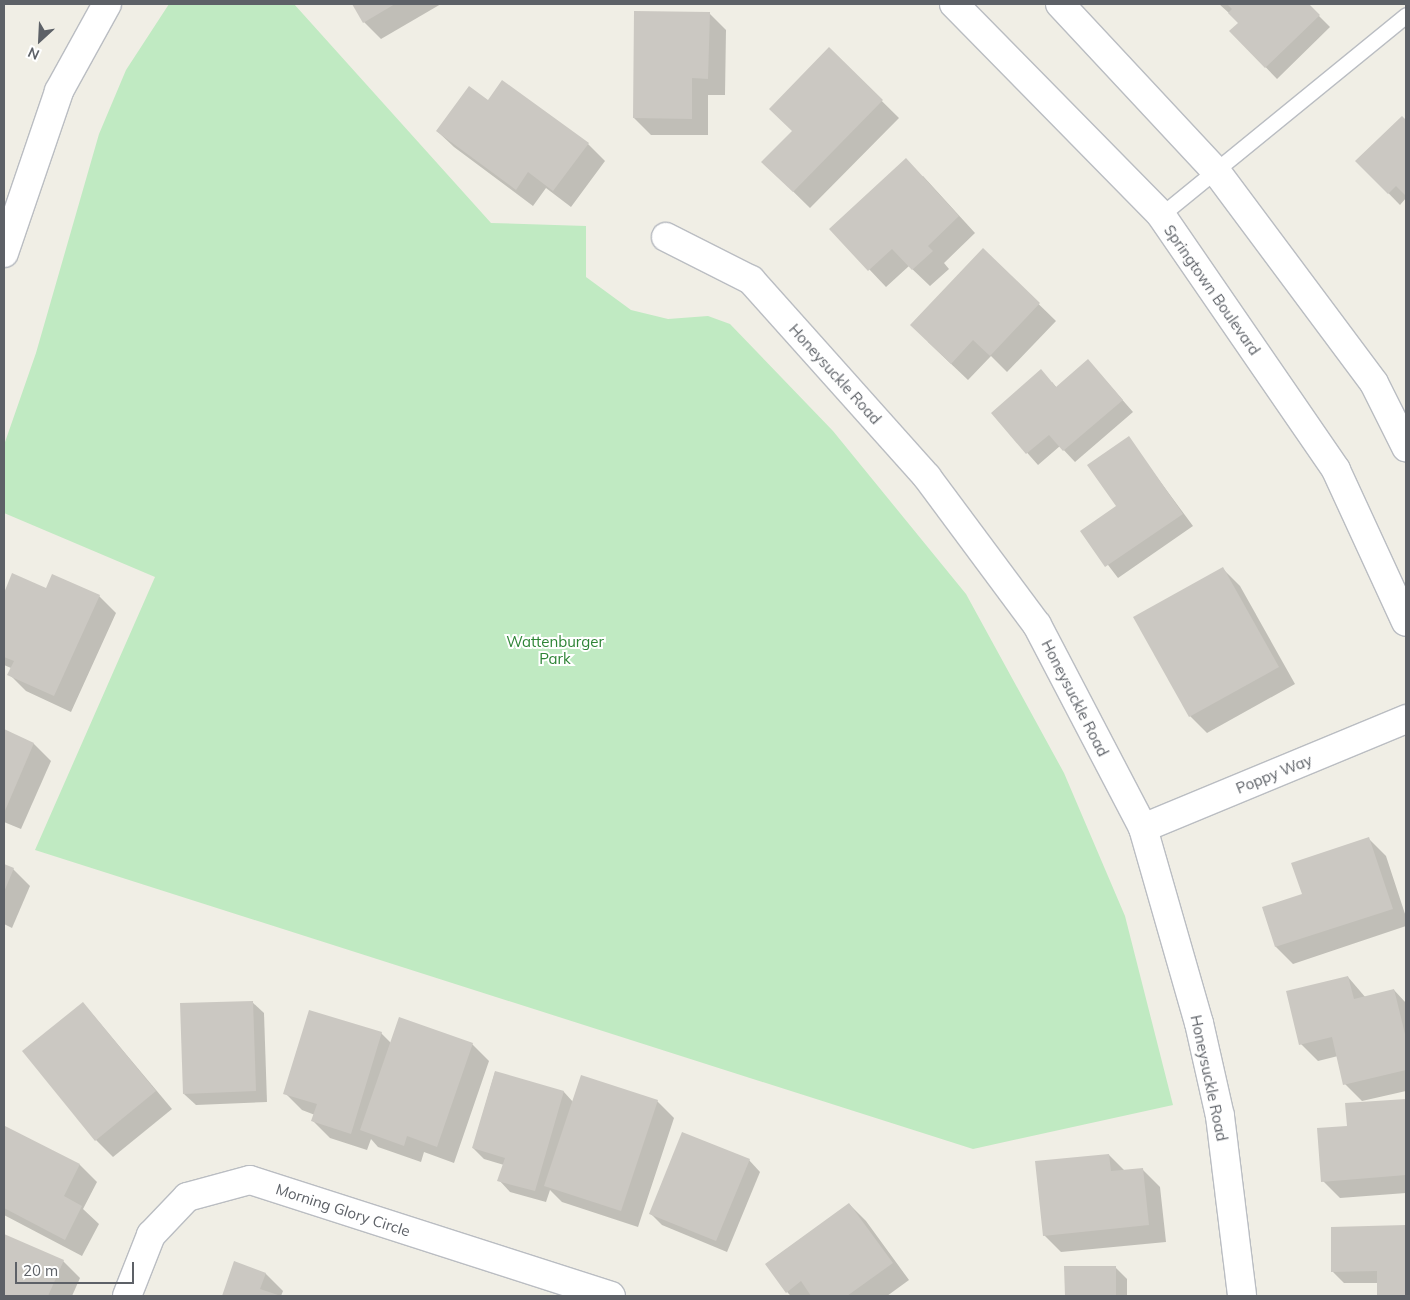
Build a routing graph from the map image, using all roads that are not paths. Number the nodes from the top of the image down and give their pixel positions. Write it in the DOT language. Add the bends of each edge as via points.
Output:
graph roads {
  1 [pos="107,4"];
  2 [pos="954,4"];
  3 [pos="1060,4"];
  4 [pos="1406,15"];
  5 [pos="1216,171"];
  6 [pos="1161,215"];
  7 [pos="666,236"];
  8 [pos="4,253"];
  9 [pos="1406,446"];
  10 [pos="1406,622"];
  11 [pos="1406,719"];
  12 [pos="1143,828"];
  13 [pos="127,1296"];
  14 [pos="611,1296"];
  15 [pos="1242,1296"];
  1 -- 8 [label="street" via="59,91"];
  2 -- 6 [label="street, Springtown Boulevard"];
  3 -- 5 [label="street"];
  4 -- 5 [label="lane"];
  5 -- 6 [label="lane"];
  5 -- 9 [label="street" via="1374,383"];
  6 -- 10 [label="street, Springtown Boulevard" via="1336,470"];
  7 -- 12 [label="street, Honeysuckle Road" via="751,280 928,476 1037,625"];
  11 -- 12 [label="street, Poppy Way"];
  12 -- 15 [label="street, Honeysuckle Road" via="1198,1023 1220,1116"];
  13 -- 14 [label="street, Morning Glory Circle" via="151,1235 187,1197 250,1180"];
}
